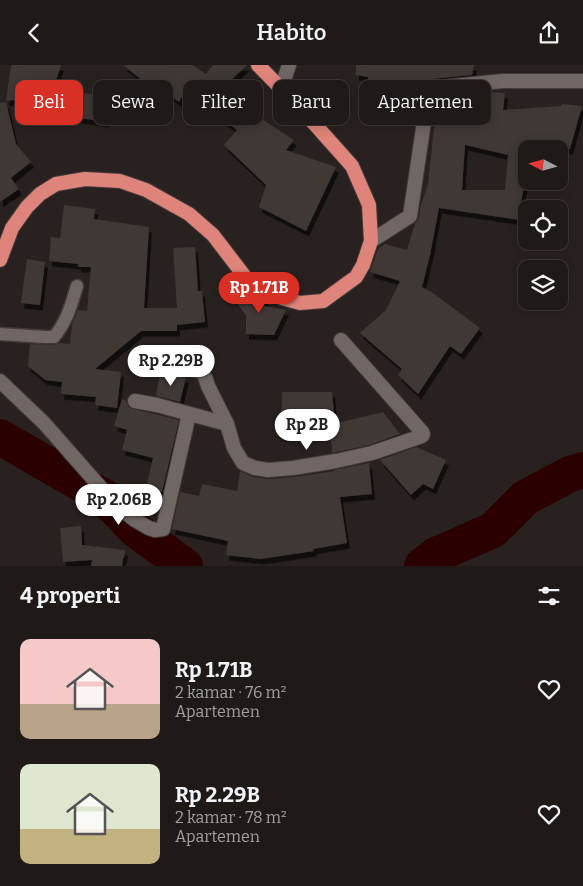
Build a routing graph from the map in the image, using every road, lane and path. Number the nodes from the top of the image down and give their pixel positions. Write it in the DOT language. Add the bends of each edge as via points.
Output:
graph roads {
  1 [pos="258,65"];
  2 [pos="289,65"];
  3 [pos="284,80"];
  4 [pos="273,81"];
  5 [pos="583,81"];
  6 [pos="315,125"];
  7 [pos="371,241"];
  8 [pos="0,260"];
  9 [pos="77,286"];
  10 [pos="0,334"];
  11 [pos="341,340"];
  12 [pos="158,362"];
  13 [pos="0,381"];
  14 [pos="135,401"];
  15 [pos="189,414"];
  16 [pos="227,424"];
  1 -- 4 [label="highway"];
  2 -- 3 [label="street"];
  5 -- 7 [label="street" via="503,81 430,90 410,216"];
  6 -- 7 [label="highway" via="352,166 369,205"];
  7 -- 8 [label="highway" via="356,277 323,301 300,303 282,298 246,278 213,235 188,214 146,190 120,181 86,179 56,184 40,194 12,229"];
  9 -- 10 [label="lane" via="70,312 54,337"];
  11 -- 16 [label="street" via="422,432 422,436 372,453 268,471 243,463 234,448"];
  12 -- 16 [label="street" via="202,372"];
  13 -- 15 [label="street" via="44,423 117,506 155,530 163,529"];
  14 -- 15 [label="street"];
  15 -- 16 [label="street"];
}
